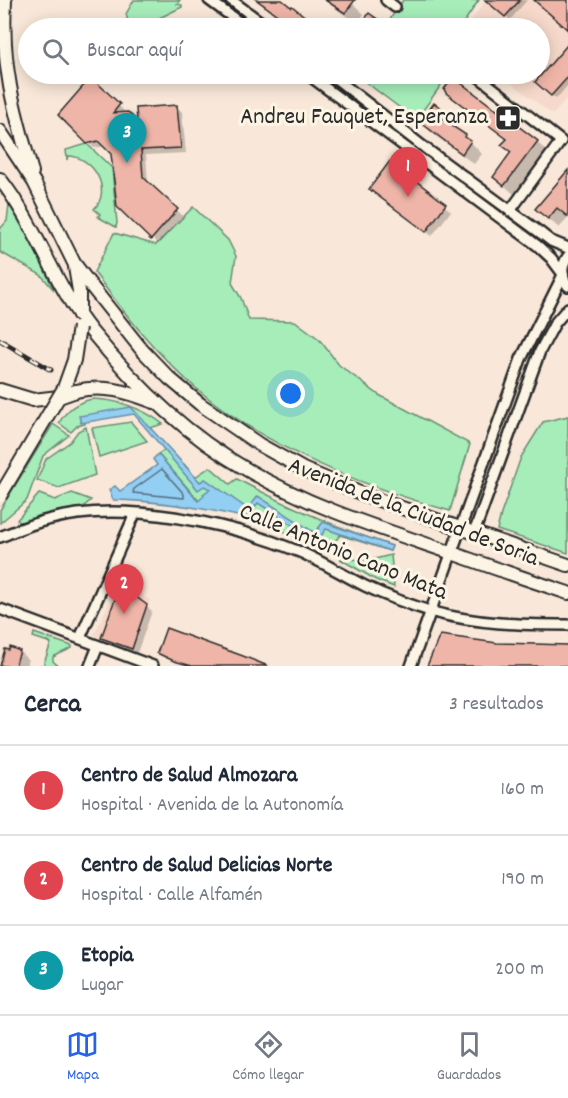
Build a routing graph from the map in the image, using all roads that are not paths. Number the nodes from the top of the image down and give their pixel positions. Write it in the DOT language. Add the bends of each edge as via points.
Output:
graph roads {
  1 [pos="3,0"];
  2 [pos="209,0"];
  3 [pos="231,0"];
  4 [pos="386,0"];
  5 [pos="395,7"];
  6 [pos="233,18"];
  7 [pos="255,18"];
  8 [pos="321,84"];
  9 [pos="343,84"];
  10 [pos="488,84"];
  11 [pos="0,131"];
  12 [pos="0,179"];
  13 [pos="34,182"];
  14 [pos="510,211"];
  15 [pos="551,241"];
  16 [pos="568,242"];
  17 [pos="568,248"];
  18 [pos="568,256"];
  19 [pos="551,258"];
  20 [pos="74,263"];
  21 [pos="563,274"];
  22 [pos="568,286"];
  23 [pos="555,293"];
  24 [pos="568,308"];
  25 [pos="79,321"];
  26 [pos="0,390"];
  27 [pos="59,397"];
  28 [pos="159,404"];
  29 [pos="0,496"];
  30 [pos="135,514"];
  31 [pos="460,528"];
  32 [pos="474,533"];
  33 [pos="0,537"];
  34 [pos="451,553"];
  35 [pos="568,565"];
  36 [pos="568,593"];
  37 [pos="0,609"];
  38 [pos="430,611"];
  39 [pos="568,625"];
  40 [pos="80,638"];
  41 [pos="98,646"];
  42 [pos="90,666"];
  43 [pos="153,666"];
  44 [pos="411,666"];
  1 -- 13 [label="main road" via="10,92"];
  2 -- 6 [label="street"];
  3 -- 7 [label="street"];
  4 -- 5 [label="street"];
  8 -- 19 [label="street"];
  9 -- 14 [label="street"];
  10 -- 14 [label="street" via="561,141"];
  11 -- 13 [label="main road, Avenida de la Ciudad de Soria"];
  12 -- 25 [label="main road, Avenida de la Ciudad de Soria" via="37,237"];
  13 -- 20 [label="main road, Avenida de la Ciudad de Soria"];
  14 -- 15 [label="street"];
  15 -- 16 [label="street"];
  15 -- 17 [label="street"];
  18 -- 21 [label="street"];
  19 -- 21 [label="street"];
  19 -- 23 [label="street"];
  20 -- 25 [label="main road" via="80,291"];
  20 -- 31 [label="main road, Avenida de la Ciudad de Soria" via="142,350 214,414 303,469"];
  21 -- 22 [label="street"];
  21 -- 23 [label="street"];
  23 -- 31 [label="street" via="521,360"];
  24 -- 32 [label="street" via="540,351"];
  25 -- 27 [label="main road, bridge" via="74,360"];
  25 -- 28 [label="main road, Avenida de la Ciudad de Soria"];
  26 -- 27 [label="main road, Avenida de la Ciudad de Soria" via="33,400"];
  27 -- 28 [label="main road, Avenida de la Ciudad de Soria, bridge" via="91,388 109,389"];
  27 -- 29 [label="main road, bridge"];
  28 -- 34 [label="main road, Avenida de la Ciudad de Soria" via="214,448 284,489 334,512"];
  30 -- 33 [label="street, Calle Antonio Cano Mata" via="63,516"];
  30 -- 38 [label="street, Calle Antonio Cano Mata" via="243,531 301,553 384,595"];
  30 -- 40 [label="street"];
  31 -- 32 [label="main road, Avenida de la Ciudad de Soria"];
  31 -- 34 [label="street"];
  32 -- 35 [label="main road, Avenida de la Ciudad de Soria"];
  34 -- 36 [label="main road, Avenida de la Ciudad de Soria"];
  34 -- 38 [label="street"];
  37 -- 40 [label="street"];
  38 -- 39 [label="street, Calle Antonio Cano Mata" via="493,624"];
  38 -- 44 [label="street"];
  40 -- 41 [label="street"];
  41 -- 42 [label="street"];
  41 -- 43 [label="street"];
}
